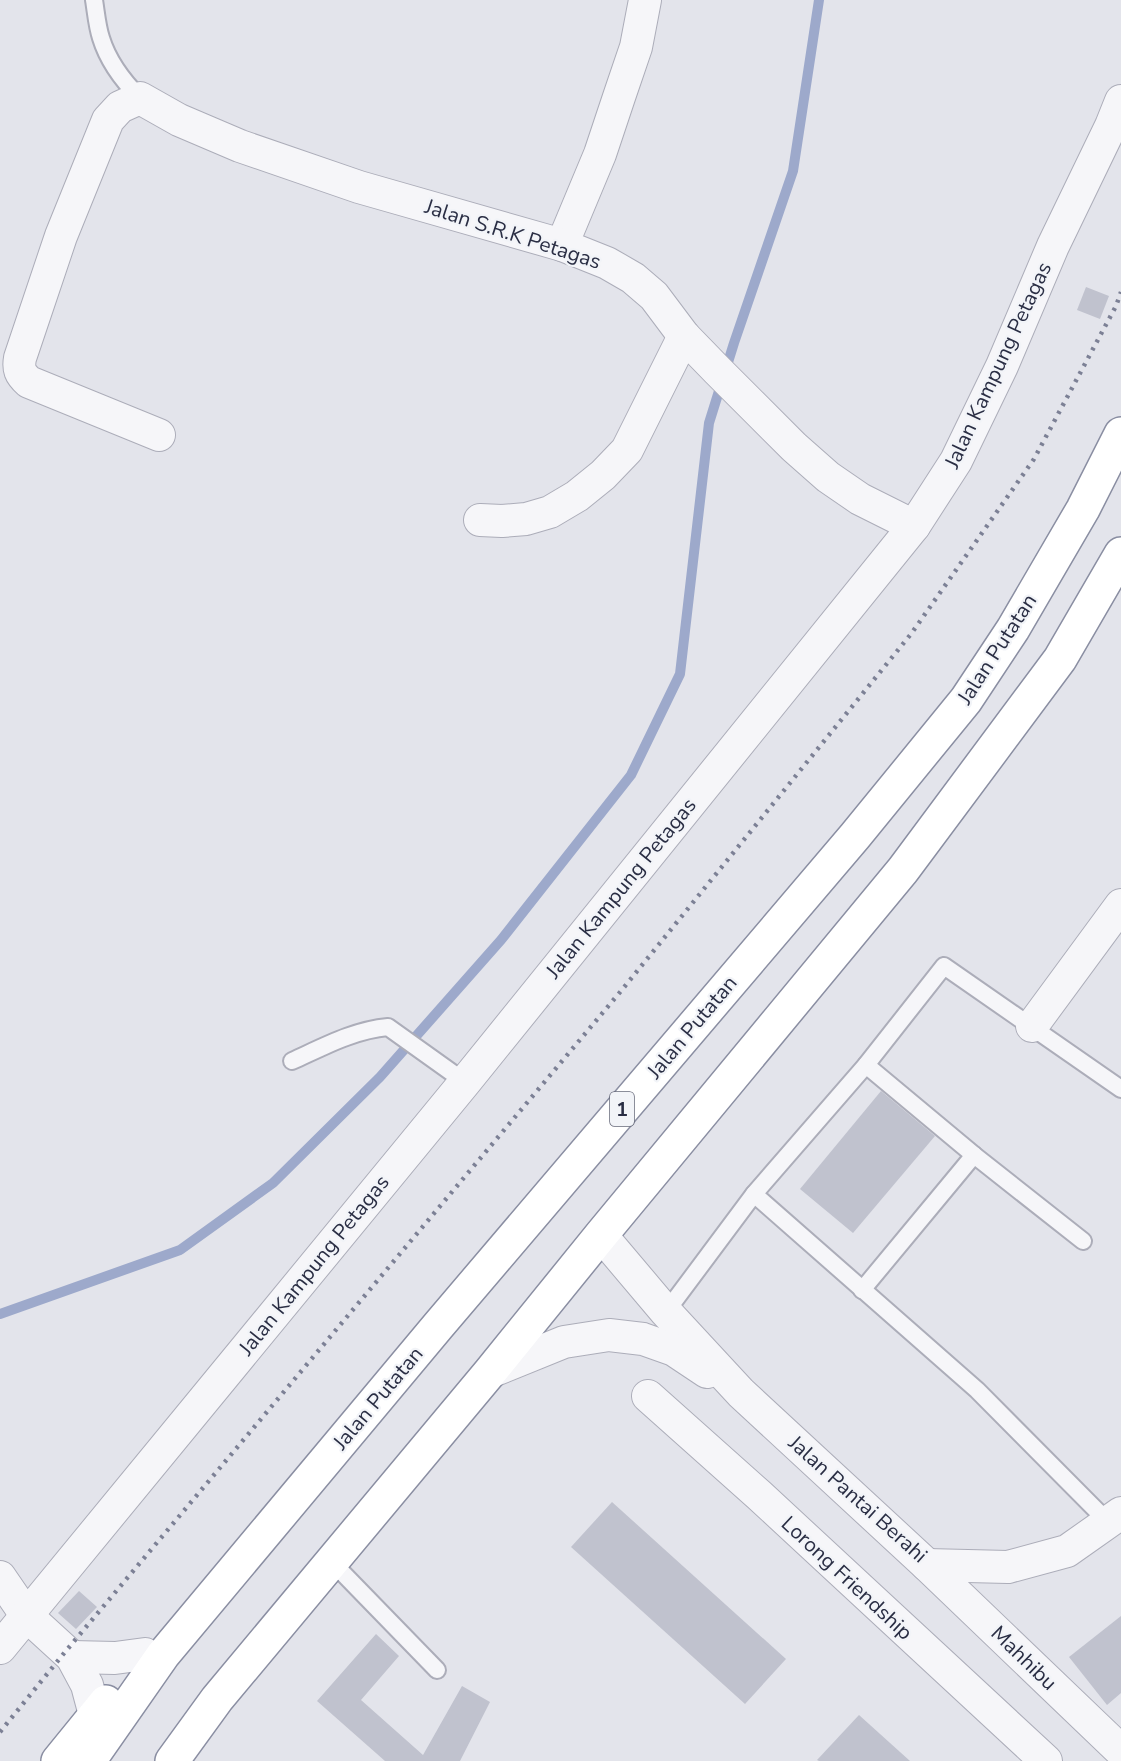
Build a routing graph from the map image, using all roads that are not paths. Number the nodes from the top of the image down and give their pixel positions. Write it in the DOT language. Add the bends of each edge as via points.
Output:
graph roads {
  1 [pos="94,0"];
  2 [pos="645,0"];
  3 [pos="140,98"];
  4 [pos="1121,101"];
  5 [pos="562,245"];
  6 [pos="684,336"];
  7 [pos="1121,434"];
  8 [pos="159,435"];
  9 [pos="480,520"];
  10 [pos="914,526"];
  11 [pos="1121,554"];
  12 [pos="1121,905"];
  13 [pos="1032,1026"];
  14 [pos="292,1061"];
  15 [pos="866,1065"];
  16 [pos="453,1073"];
  17 [pos="1121,1089"];
  18 [pos="974,1155"];
  19 [pos="754,1194"];
  20 [pos="601,1235"];
  21 [pos="1083,1241"];
  22 [pos="862,1290"];
  23 [pos="666,1312"];
  24 [pos="490,1372"];
  25 [pos="741,1393"];
  26 [pos="648,1396"];
  27 [pos="1115,1517"];
  28 [pos="332,1562"];
  29 [pos="927,1565"];
  30 [pos="0,1577"];
  31 [pos="206,1605"];
  32 [pos="26,1615"];
  33 [pos="0,1648"];
  34 [pos="145,1654"];
  35 [pos="72,1657"];
  36 [pos="437,1670"];
  37 [pos="95,1715"];
  38 [pos="1121,1750"];
  39 [pos="58,1761"];
  40 [pos="89,1761"];
  41 [pos="172,1761"];
  42 [pos="1046,1761"];
  1 -- 3 [label="lane" via="110,61"];
  2 -- 5 [label="street" via="636,47 619,98"];
  3 -- 5 [label="street, Jalan S.R.K Petagas" via="178,120 251,150 359,187"];
  3 -- 8 [label="street" via="120,107 108,120 61,236 18,367 29,382"];
  4 -- 10 [label="street, Jalan Kampung Petagas" via="956,461"];
  5 -- 6 [label="street, Jalan S.R.K Petagas" via="633,278 654,296"];
  6 -- 9 [label="street" via="627,450 603,475 550,512 526,519"];
  6 -- 10 [label="street, Jalan S.R.K Petagas" via="828,477 860,499"];
  7 -- 31 [label="highway, Jalan Putatan / 1" via="1013,629 966,700"];
  10 -- 16 [label="street, Jalan Kampung Petagas"];
  11 -- 20 [label="highway" via="1060,659 903,870"];
  12 -- 13 [label="street"];
  13 -- 15 [label="lane" via="944,966"];
  13 -- 17 [label="lane"];
  14 -- 16 [label="lane" via="353,1034 388,1027"];
  15 -- 18 [label="lane"];
  15 -- 19 [label="lane"];
  16 -- 32 [label="street, Jalan Kampung Petagas"];
  18 -- 21 [label="lane"];
  18 -- 22 [label="lane"];
  19 -- 22 [label="lane"];
  19 -- 23 [label="lane"];
  20 -- 23 [label="street"];
  20 -- 24 [label="highway"];
  22 -- 27 [label="lane"];
  23 -- 25 [label="street"];
  24 -- 25 [label="street" via="564,1342 609,1335 643,1339 674,1350"];
  24 -- 28 [label="highway"];
  25 -- 29 [label="street, Jalan Pantai Berahi"];
  26 -- 42 [label="street, Lorong Friendship"];
  27 -- 29 [label="street, Jalan Pantai Berahi" via="1067,1551 1008,1567"];
  28 -- 36 [label="lane"];
  28 -- 41 [label="highway" via="217,1699"];
  29 -- 38 [label="street, Mahhibu"];
  30 -- 32 [label="street"];
  31 -- 34 [label="highway"];
  31 -- 40 [label="highway, Jalan Putatan / 1" via="163,1655"];
  32 -- 33 [label="street, Jalan Kampung Petagas"];
  32 -- 35 [label="street"];
  34 -- 35 [label="street"];
  34 -- 37 [label="highway"];
  35 -- 37 [label="street" via="87,1684"];
  37 -- 39 [label="highway"];
}
